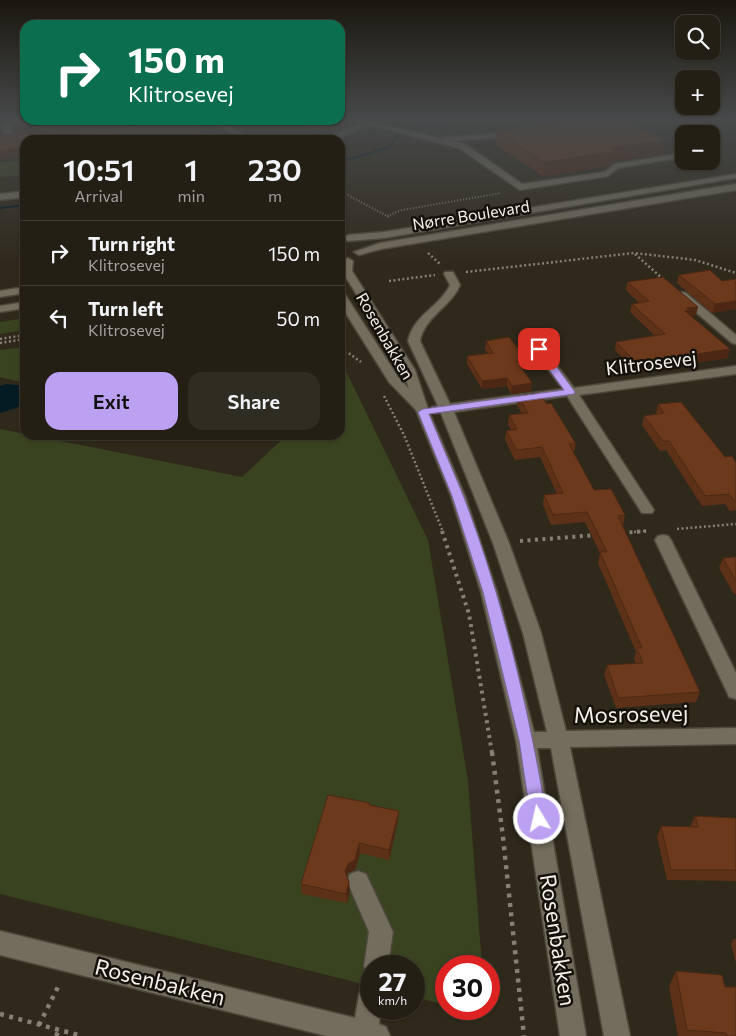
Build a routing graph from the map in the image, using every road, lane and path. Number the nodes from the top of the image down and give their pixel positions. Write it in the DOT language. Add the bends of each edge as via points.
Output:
graph roads {
  1 [pos="494,168"];
  2 [pos="613,168"];
  3 [pos="736,176"];
  4 [pos="520,187"];
  5 [pos="736,187"];
  6 [pos="345,193"];
  7 [pos="20,195"];
  8 [pos="0,198"];
  9 [pos="345,237"];
  10 [pos="345,238"];
  11 [pos="360,252"];
  12 [pos="634,253"];
  13 [pos="345,261"];
  14 [pos="345,265"];
  15 [pos="736,273"];
  16 [pos="449,274"];
  17 [pos="389,281"];
  18 [pos="666,282"];
  19 [pos="20,291"];
  20 [pos="0,294"];
  21 [pos="345,303"];
  22 [pos="20,306"];
  23 [pos="0,309"];
  24 [pos="20,336"];
  25 [pos="0,339"];
  26 [pos="20,340"];
  27 [pos="736,341"];
  28 [pos="0,342"];
  29 [pos="539,349"];
  30 [pos="345,352"];
  31 [pos="368,367"];
  32 [pos="736,370"];
  33 [pos="381,392"];
  34 [pos="571,392"];
  35 [pos="446,409"];
  36 [pos="423,412"];
  37 [pos="647,510"];
  38 [pos="736,524"];
  39 [pos="649,531"];
  40 [pos="619,533"];
  41 [pos="600,535"];
  42 [pos="666,535"];
  43 [pos="501,543"];
  44 [pos="736,692"];
  45 [pos="736,736"];
  46 [pos="526,740"];
  47 [pos="558,740"];
  48 [pos="358,881"];
  49 [pos="0,943"];
  50 [pos="378,955"];
  51 [pos="71,960"];
  52 [pos="0,1014"];
  53 [pos="371,1020"];
  54 [pos="39,1025"];
  55 [pos="59,1030"];
  56 [pos="371,1034"];
  57 [pos="56,1036"];
  58 [pos="82,1036"];
  59 [pos="524,1036"];
  60 [pos="573,1036"];
  61 [pos="617,1036"];
  1 -- 4 [label="street"];
  2 -- 4 [label="street" via="608,174"];
  3 -- 9 [label="street, Nørre Boulevard" via="384,235"];
  4 -- 6 [label="path" via="509,192 402,210 388,217"];
  5 -- 11 [label="street, Nørre Boulevard" via="380,246"];
  7 -- 8 [label="street"];
  10 -- 11 [label="street" via="358,244"];
  11 -- 13 [label="street"];
  12 -- 15 [label="path" via="695,260"];
  12 -- 16 [label="path"];
  12 -- 18 [label="path"];
  14 -- 36 [label="street, Rosenbakken" via="409,370"];
  16 -- 17 [label="path"];
  16 -- 35 [label="street" via="455,285 452,292 414,333 414,341"];
  18 -- 27 [label="street"];
  19 -- 20 [label="street"];
  21 -- 36 [label="street, Rosenbakken" via="394,380"];
  22 -- 23 [label="street"];
  24 -- 25 [label="path"];
  26 -- 28 [label="path"];
  29 -- 34 [label="street"];
  30 -- 31 [label="path"];
  32 -- 34 [label="street, Klitrosevej"];
  33 -- 59 [label="path" via="404,434 469,614 490,732"];
  34 -- 35 [label="street, Klitrosevej"];
  34 -- 37 [label="street"];
  35 -- 36 [label="street, Klitrosevej"];
  35 -- 43 [label="street"];
  36 -- 46 [label="street, Rosenbakken" via="458,496 490,592"];
  38 -- 42 [label="path"];
  39 -- 40 [label="path"];
  41 -- 43 [label="path"];
  42 -- 44 [label="street"];
  43 -- 47 [label="street" via="532,633"];
  45 -- 47 [label="street, Mosrosevej"];
  46 -- 47 [label="street, Mosrosevej"];
  46 -- 60 [label="street, Rosenbakken"];
  47 -- 61 [label="street"];
  48 -- 50 [label="street" via="381,932"];
  49 -- 51 [label="street, Rosenbakken"];
  51 -- 54 [label="path"];
  51 -- 56 [label="street, Rosenbakken"];
  52 -- 54 [label="path"];
  53 -- 56 [label="street"];
  54 -- 55 [label="path"];
  55 -- 57 [label="path"];
  55 -- 58 [label="path"];
}
